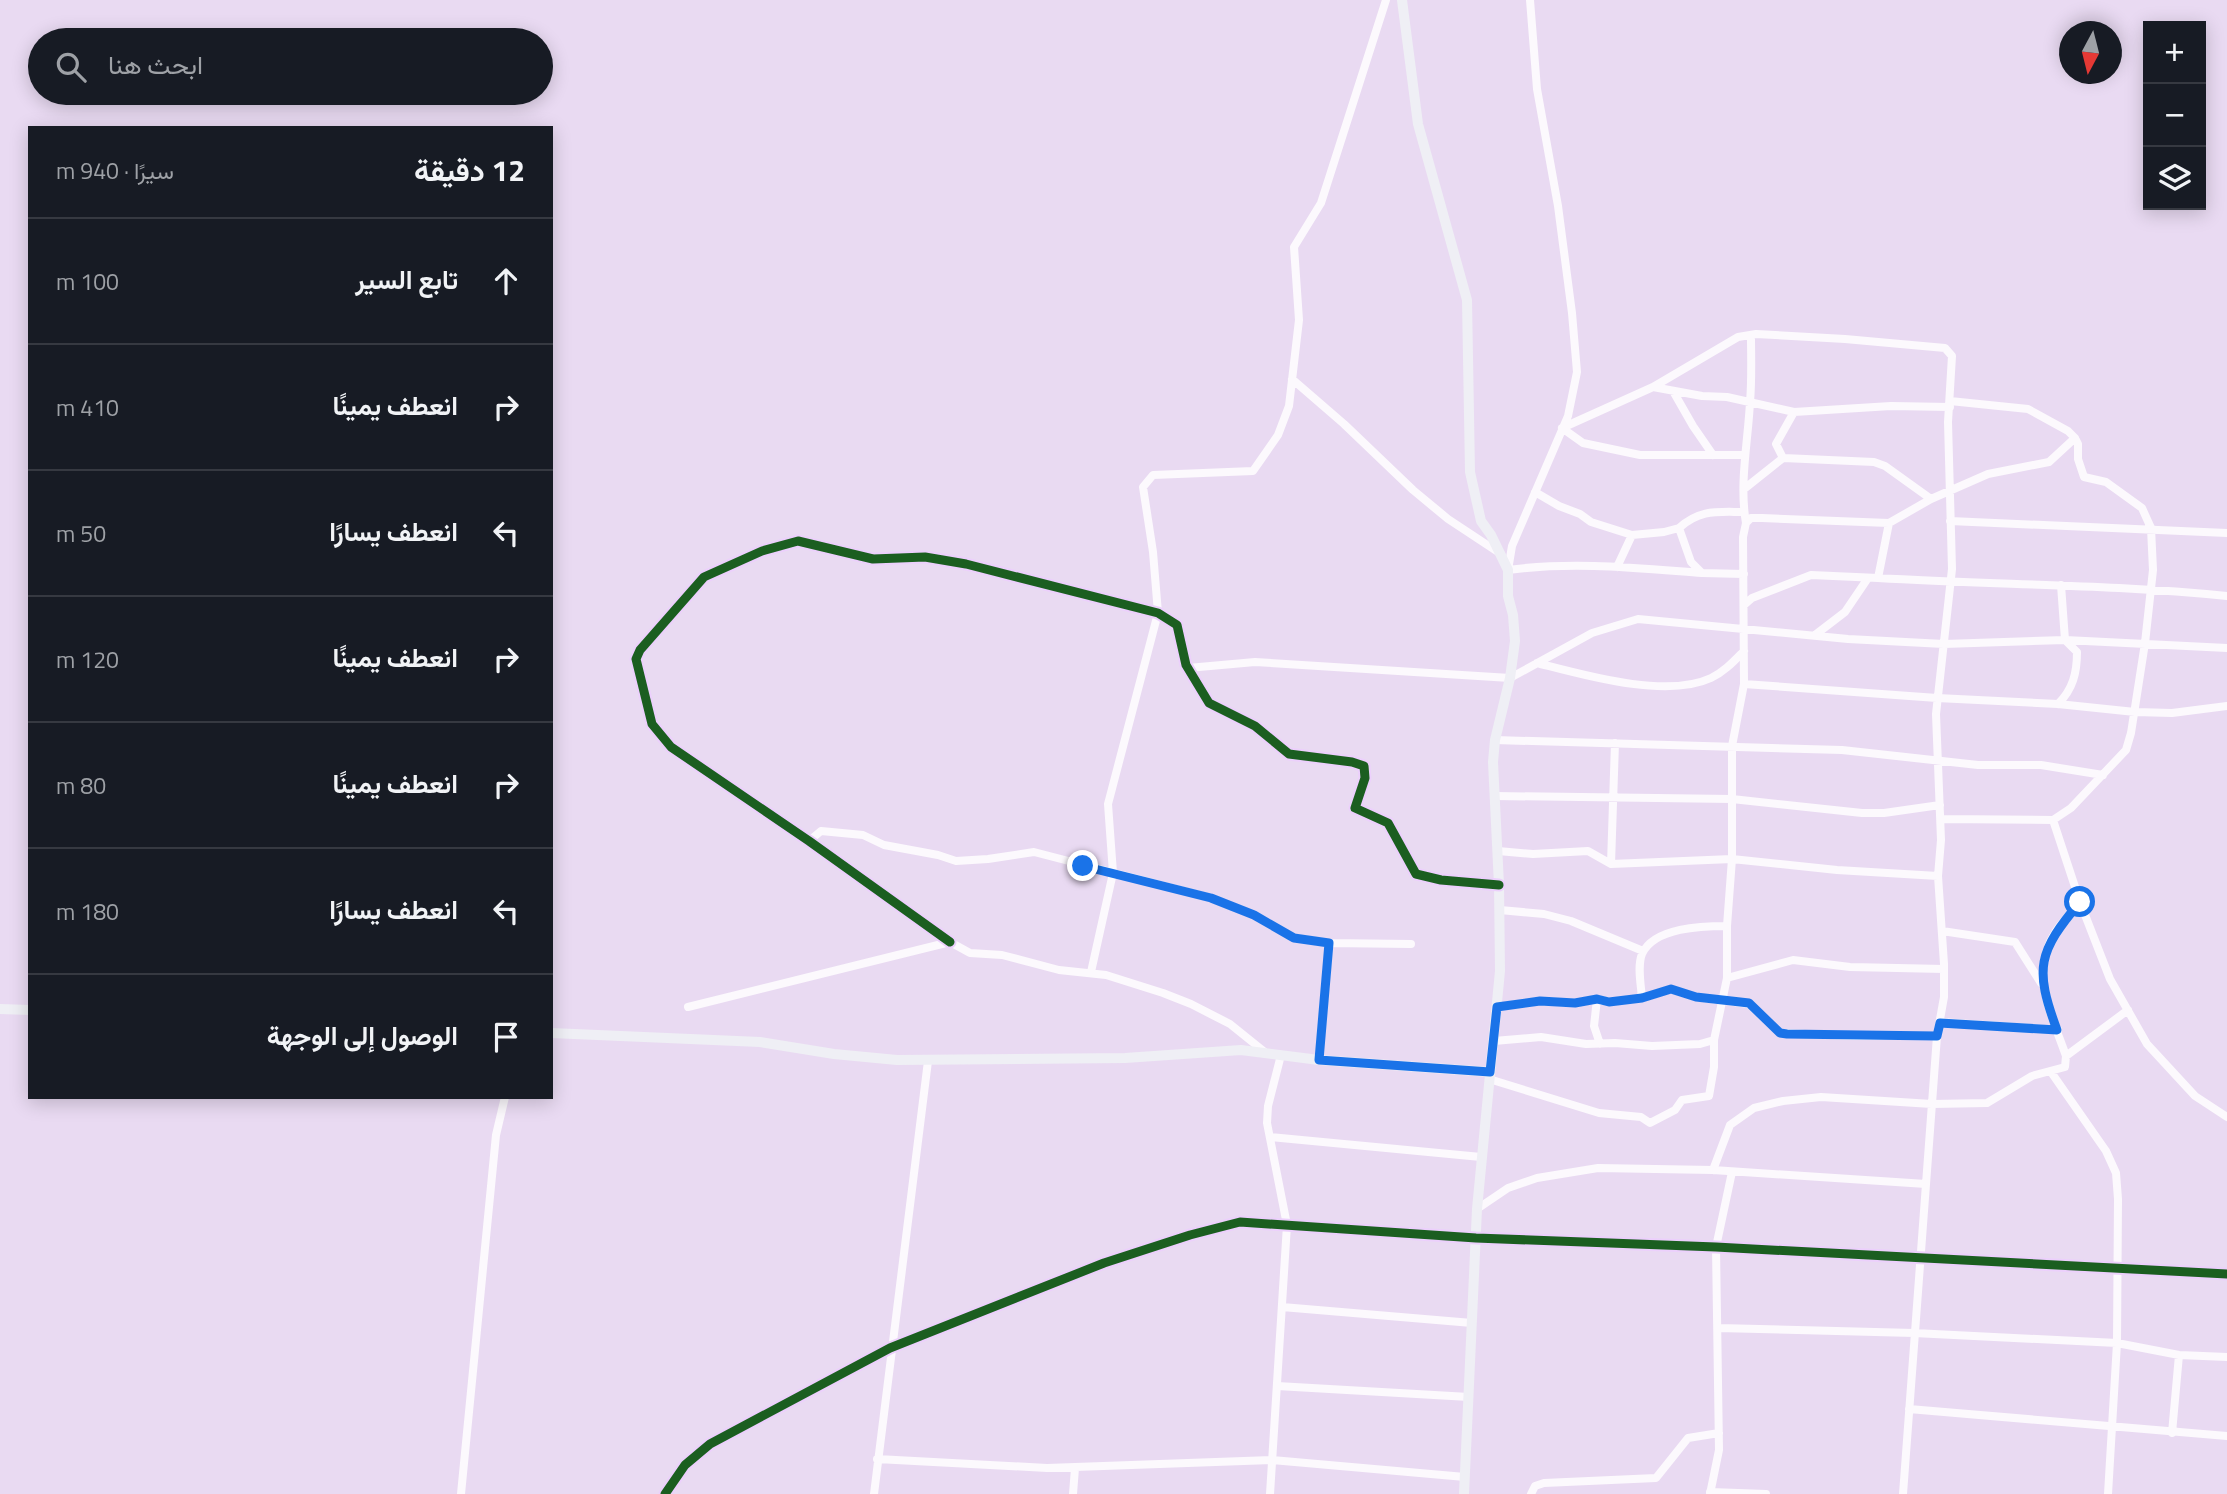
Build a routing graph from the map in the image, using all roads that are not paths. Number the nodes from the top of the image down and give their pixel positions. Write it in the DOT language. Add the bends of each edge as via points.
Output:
graph roads {
  1 [pos="1386,0"];
  2 [pos="1402,0"];
  3 [pos="1530,0"];
  4 [pos="1751,335"];
  5 [pos="1292,379"];
  6 [pos="1653,387"];
  7 [pos="1674,391"];
  8 [pos="1750,403"];
  9 [pos="1950,404"];
  10 [pos="1794,412"];
  11 [pos="1562,428"];
  12 [pos="2075,438"];
  13 [pos="1713,455"];
  14 [pos="1745,455"];
  15 [pos="1783,458"];
  16 [pos="1744,489"];
  17 [pos="1948,491"];
  18 [pos="1535,492"];
  19 [pos="1931,499"];
  20 [pos="1744,512"];
  21 [pos="1950,521"];
  22 [pos="1746,523"];
  23 [pos="1889,523"];
  24 [pos="1679,528"];
  25 [pos="2151,528"];
  26 [pos="2227,533"];
  27 [pos="1632,535"];
  28 [pos="1502,555"];
  29 [pos="1617,567"];
  30 [pos="1508,570"];
  31 [pos="1702,573"];
  32 [pos="1744,574"];
  33 [pos="1873,578"];
  34 [pos="1951,582"];
  35 [pos="2061,585"];
  36 [pos="2151,588"];
  37 [pos="2227,596"];
  38 [pos="1744,605"];
  39 [pos="1158,613"];
  40 [pos="1744,628"];
  41 [pos="1815,635"];
  42 [pos="2065,640"];
  43 [pos="2146,643"];
  44 [pos="1944,644"];
  45 [pos="2227,648"];
  46 [pos="1744,651"];
  47 [pos="1537,663"];
  48 [pos="1188,668"];
  49 [pos="1510,678"];
  50 [pos="1744,684"];
  51 [pos="1937,698"];
  52 [pos="2058,704"];
  53 [pos="2227,706"];
  54 [pos="2135,712"];
  55 [pos="1495,740"];
  56 [pos="1615,743"];
  57 [pos="1732,746"];
  58 [pos="1937,760"];
  59 [pos="2103,775"];
  60 [pos="1494,796"];
  61 [pos="1613,796"];
  62 [pos="1732,799"];
  63 [pos="1940,805"];
  64 [pos="1941,819"];
  65 [pos="2053,820"];
  66 [pos="809,841"];
  67 [pos="1498,851"];
  68 [pos="1732,859"];
  69 [pos="1611,864"];
  70 [pos="1113,873"];
  71 [pos="1938,876"];
  72 [pos="1499,885"];
  73 [pos="2080,902"];
  74 [pos="1500,910"];
  75 [pos="1727,926"];
  76 [pos="1942,931"];
  77 [pos="950,942"];
  78 [pos="1329,943"];
  79 [pos="1411,944"];
  80 [pos="1643,951"];
  81 [pos="1944,969"];
  82 [pos="1091,972"];
  83 [pos="1727,978"];
  84 [pos="2043,986"];
  85 [pos="1642,998"];
  86 [pos="1597,999"];
  87 [pos="1723,1000"];
  88 [pos="688,1007"];
  89 [pos="1497,1007"];
  90 [pos="0,1010"];
  91 [pos="28,1010"];
  92 [pos="2128,1010"];
  93 [pos="1940,1023"];
  94 [pos="2057,1030"];
  95 [pos="553,1032"];
  96 [pos="1937,1036"];
  97 [pos="1714,1040"];
  98 [pos="1494,1041"];
  99 [pos="1600,1044"];
  100 [pos="1266,1053"];
  101 [pos="1281,1055"];
  102 [pos="2066,1056"];
  103 [pos="1319,1060"];
  104 [pos="928,1061"];
  105 [pos="2051,1072"];
  106 [pos="1490,1076"];
  107 [pos="505,1099"];
  108 [pos="1932,1104"];
  109 [pos="2227,1117"];
  110 [pos="1270,1137"];
  111 [pos="1481,1157"];
  112 [pos="1713,1170"];
  113 [pos="1732,1171"];
  114 [pos="1926,1184"];
  115 [pos="1477,1209"];
  116 [pos="1287,1225"];
  117 [pos="1476,1238"];
  118 [pos="1717,1247"];
  119 [pos="1919,1259"];
  120 [pos="2118,1269"];
  121 [pos="2227,1274"];
  122 [pos="1282,1307"];
  123 [pos="1472,1323"];
  124 [pos="1718,1328"];
  125 [pos="1914,1332"];
  126 [pos="2117,1343"];
  127 [pos="890,1348"];
  128 [pos="2179,1355"];
  129 [pos="2227,1357"];
  130 [pos="1277,1385"];
  131 [pos="1469,1397"];
  132 [pos="1909,1409"];
  133 [pos="2111,1425"];
  134 [pos="1719,1433"];
  135 [pos="2172,1433"];
  136 [pos="2227,1436"];
  137 [pos="877,1459"];
  138 [pos="1272,1460"];
  139 [pos="1075,1468"];
  140 [pos="1465,1477"];
  141 [pos="1710,1493"];
  142 [pos="461,1494"];
  143 [pos="665,1494"];
  144 [pos="873,1494"];
  145 [pos="1073,1494"];
  146 [pos="1270,1494"];
  147 [pos="1464,1494"];
  148 [pos="1531,1494"];
  149 [pos="1766,1494"];
  150 [pos="1903,1494"];
  151 [pos="2108,1494"];
  1 -- 5 [label="street" via="1321,203 1294,247 1299,320"];
  2 -- 28 [label="main road" via="1418,124 1467,300 1469,472 1481,521"];
  3 -- 11 [label="street" via="1577,372"];
  4 -- 6 [label="street" via="1738,337"];
  4 -- 8 [label="street"];
  4 -- 9 [label="street" via="1945,348 1952,356"];
  5 -- 28 [label="street" via="1413,490"];
  5 -- 39 [label="street" via="1289,406 1278,435 1253,471 1153,475 1143,487"];
  6 -- 7 [label="street"];
  6 -- 11 [label="street"];
  7 -- 8 [label="street"];
  7 -- 13 [label="street"];
  8 -- 10 [label="street"];
  8 -- 14 [label="street"];
  9 -- 10 [label="street"];
  9 -- 12 [label="street" via="2028,408"];
  9 -- 17 [label="street"];
  10 -- 15 [label="street" via="1776,444"];
  11 -- 13 [label="street" via="1583,443 1640,455"];
  11 -- 18 [label="street"];
  12 -- 17 [label="street" via="2049,462 1988,474"];
  12 -- 25 [label="street" via="2084,477 2106,482 2142,508"];
  13 -- 14 [label="street"];
  14 -- 16 [label="street"];
  15 -- 16 [label="street"];
  15 -- 19 [label="street" via="1874,462"];
  16 -- 20 [label="street"];
  17 -- 19 [label="street"];
  17 -- 21 [label="street"];
  18 -- 27 [label="street" via="1591,522"];
  18 -- 30 [label="street" via="1512,546"];
  19 -- 23 [label="street"];
  20 -- 22 [label="street"];
  20 -- 24 [label="street" via="1708,512 1691,517"];
  21 -- 25 [label="street"];
  21 -- 34 [label="street"];
  22 -- 23 [label="street" via="1751,518"];
  22 -- 32 [label="street"];
  23 -- 33 [label="street"];
  24 -- 27 [label="street"];
  24 -- 31 [label="street" via="1691,562"];
  25 -- 26 [label="street"];
  25 -- 36 [label="street"];
  27 -- 29 [label="street"];
  28 -- 30 [label="main road"];
  29 -- 30 [label="street" via="1543,565"];
  29 -- 31 [label="street"];
  30 -- 49 [label="main road" via="1515,641"];
  31 -- 32 [label="street"];
  32 -- 38 [label="street"];
  33 -- 34 [label="street"];
  33 -- 38 [label="street" via="1811,575"];
  33 -- 41 [label="street" via="1845,612"];
  34 -- 35 [label="street"];
  34 -- 44 [label="street"];
  35 -- 36 [label="street"];
  35 -- 42 [label="street"];
  36 -- 37 [label="street"];
  36 -- 43 [label="street"];
  38 -- 40 [label="street"];
  39 -- 48 [label="street" via="1177,625"];
  39 -- 66 [label="street" via="966,564 925,557 873,559 798,541 762,551 704,577 636,659 652,724 671,747"];
  39 -- 70 [label="street" via="1108,804"];
  40 -- 41 [label="street"];
  40 -- 46 [label="street"];
  40 -- 47 [label="street" via="1638,619 1592,633"];
  41 -- 44 [label="street"];
  42 -- 43 [label="street"];
  42 -- 44 [label="street"];
  42 -- 52 [label="street" via="2077,652 2077,669 2069,693"];
  43 -- 45 [label="street"];
  43 -- 54 [label="street"];
  44 -- 51 [label="street"];
  46 -- 47 [label="street" via="1720,673 1680,686 1608,680"];
  46 -- 50 [label="street"];
  47 -- 49 [label="street"];
  48 -- 49 [label="street" via="1255,662"];
  48 -- 72 [label="street" via="1209,703 1255,726 1289,754 1364,766 1355,808 1388,822 1416,874"];
  49 -- 55 [label="main road"];
  50 -- 51 [label="street"];
  50 -- 57 [label="street"];
  51 -- 52 [label="street"];
  51 -- 58 [label="street"];
  52 -- 54 [label="street"];
  53 -- 54 [label="street"];
  54 -- 59 [label="street" via="2126,750"];
  55 -- 56 [label="street"];
  55 -- 60 [label="main road"];
  56 -- 57 [label="street"];
  56 -- 61 [label="street"];
  57 -- 58 [label="street" via="1842,750"];
  57 -- 62 [label="street"];
  58 -- 59 [label="street"];
  58 -- 63 [label="street"];
  59 -- 65 [label="street"];
  60 -- 61 [label="street"];
  60 -- 67 [label="main road"];
  61 -- 62 [label="street"];
  61 -- 69 [label="street"];
  62 -- 63 [label="street" via="1862,813"];
  62 -- 68 [label="street"];
  63 -- 64 [label="street"];
  64 -- 65 [label="street"];
  64 -- 71 [label="street"];
  65 -- 73 [label="street"];
  66 -- 70 [label="street" via="821,831 863,835 884,845 956,861 1034,852"];
  66 -- 77 [label="street"];
  67 -- 69 [label="street" via="1588,851"];
  67 -- 72 [label="main road"];
  68 -- 69 [label="street"];
  68 -- 71 [label="street"];
  68 -- 75 [label="street"];
  70 -- 78 [label="street" via="1211,898 1294,938"];
  70 -- 82 [label="street"];
  71 -- 76 [label="street"];
  72 -- 74 [label="main road"];
  73 -- 84 [label="street" via="2049,944"];
  73 -- 92 [label="street"];
  74 -- 80 [label="street" via="1571,921"];
  74 -- 89 [label="main road"];
  75 -- 80 [label="street" via="1668,933"];
  75 -- 83 [label="street"];
  76 -- 81 [label="street"];
  76 -- 84 [label="street" via="2015,942"];
  77 -- 82 [label="street" via="970,953"];
  77 -- 88 [label="street"];
  78 -- 79 [label="street"];
  78 -- 103 [label="street"];
  80 -- 85 [label="street"];
  81 -- 83 [label="street" via="1850,967 1793,960"];
  81 -- 93 [label="street"];
  82 -- 100 [label="street" via="1191,1004 1230,1024"];
  83 -- 87 [label="street"];
  84 -- 94 [label="street"];
  85 -- 86 [label="street"];
  85 -- 87 [label="street" via="1671,989"];
  86 -- 89 [label="street"];
  86 -- 99 [label="street" via="1594,1026"];
  87 -- 96 [label="street" via="1749,1003 1780,1033"];
  87 -- 97 [label="street"];
  89 -- 98 [label="main road"];
  90 -- 91 [label="main road"];
  92 -- 102 [label="street"];
  92 -- 109 [label="street" via="2147,1044 2195,1097"];
  93 -- 94 [label="street"];
  93 -- 96 [label="street"];
  94 -- 102 [label="street"];
  95 -- 104 [label="main road" via="760,1042 834,1054"];
  96 -- 108 [label="street"];
  97 -- 99 [label="street" via="1651,1046"];
  97 -- 106 [label="street" via="1709,1096 1682,1100 1675,1110 1650,1123 1641,1117 1600,1113"];
  98 -- 99 [label="street" via="1541,1037"];
  98 -- 106 [label="main road"];
  100 -- 101 [label="main road"];
  100 -- 104 [label="main road" via="1241,1050 1125,1058"];
  101 -- 103 [label="main road"];
  101 -- 110 [label="street" via="1268,1105"];
  102 -- 105 [label="street" via="2065,1067"];
  103 -- 106 [label="main road"];
  104 -- 127 [label="street"];
  105 -- 108 [label="street" via="2032,1076 1987,1103"];
  105 -- 120 [label="street" via="2116,1173"];
  106 -- 111 [label="main road"];
  107 -- 142 [label="street" via="496,1135"];
  108 -- 112 [label="street" via="1821,1097 1754,1108 1730,1125"];
  108 -- 114 [label="street"];
  110 -- 111 [label="street"];
  110 -- 116 [label="street"];
  111 -- 115 [label="main road"];
  112 -- 113 [label="street"];
  112 -- 115 [label="street" via="1598,1168 1562,1173 1508,1188"];
  113 -- 114 [label="street"];
  113 -- 118 [label="street"];
  114 -- 119 [label="street"];
  115 -- 117 [label="main road"];
  116 -- 117 [label="street"];
  116 -- 122 [label="street"];
  116 -- 127 [label="street" via="1240,1222 1190,1235 1104,1263"];
  117 -- 118 [label="street"];
  117 -- 123 [label="main road"];
  118 -- 119 [label="street"];
  118 -- 124 [label="street"];
  119 -- 120 [label="street"];
  119 -- 125 [label="street"];
  120 -- 121 [label="street"];
  120 -- 126 [label="street"];
  122 -- 123 [label="street"];
  122 -- 130 [label="street"];
  123 -- 131 [label="main road"];
  124 -- 125 [label="street"];
  124 -- 134 [label="street"];
  125 -- 126 [label="street"];
  125 -- 132 [label="street"];
  126 -- 128 [label="street"];
  126 -- 133 [label="street"];
  127 -- 137 [label="street"];
  127 -- 143 [label="street" via="710,1444 685,1465"];
  128 -- 129 [label="street"];
  128 -- 135 [label="street"];
  130 -- 131 [label="street"];
  130 -- 138 [label="street"];
  131 -- 140 [label="main road"];
  132 -- 133 [label="street"];
  132 -- 150 [label="street"];
  133 -- 135 [label="street"];
  133 -- 151 [label="street"];
  134 -- 141 [label="street"];
  134 -- 148 [label="street" via="1688,1438 1656,1478 1544,1483 1535,1486"];
  135 -- 136 [label="street"];
  137 -- 139 [label="street"];
  137 -- 144 [label="street"];
  138 -- 139 [label="street"];
  138 -- 140 [label="street"];
  138 -- 146 [label="street"];
  139 -- 145 [label="street"];
  140 -- 147 [label="main road"];
  141 -- 149 [label="street"];
}
